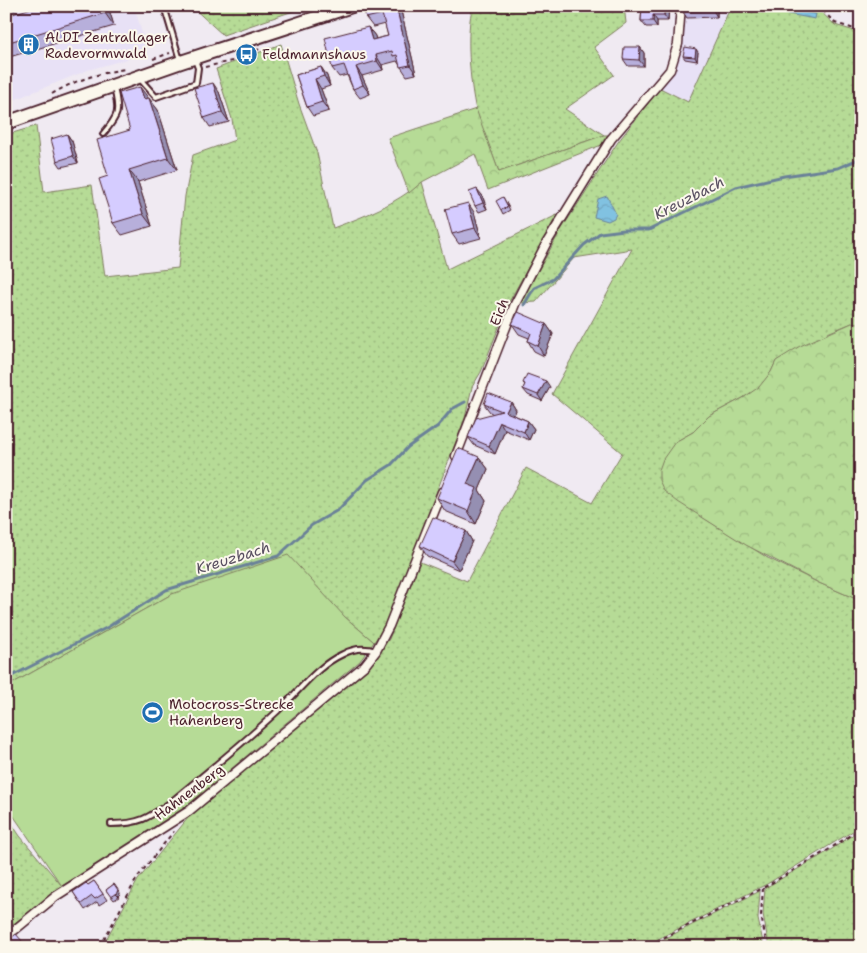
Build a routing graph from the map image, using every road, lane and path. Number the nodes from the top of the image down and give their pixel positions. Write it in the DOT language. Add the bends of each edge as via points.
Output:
graph roads {
  1 [pos="13,6"];
  2 [pos="164,6"];
  3 [pos="352,6"];
  4 [pos="681,6"];
  5 [pos="816,6"];
  6 [pos="6,8"];
  7 [pos="861,31"];
  8 [pos="194,58"];
  9 [pos="181,62"];
  10 [pos="139,77"];
  11 [pos="114,86"];
  12 [pos="6,123"];
  13 [pos="103,134"];
  14 [pos="451,468"];
  15 [pos="444,486"];
  16 [pos="376,651"];
  17 [pos="189,811"];
  18 [pos="111,824"];
  19 [pos="861,828"];
  20 [pos="763,888"];
  21 [pos="6,937"];
  22 [pos="651,946"];
  23 [pos="100,947"];
  24 [pos="766,947"];
  1 -- 6 [label="lane"];
  2 -- 9 [label="lane"];
  3 -- 8 [label="main road"];
  4 -- 14 [label="street, Eich" via="678,44 670,70 611,139 546,244 514,304"];
  5 -- 7 [label="path" via="835,23"];
  8 -- 9 [label="main road"];
  8 -- 10 [label="lane" via="198,68 196,83 165,94 156,96"];
  9 -- 10 [label="main road"];
  10 -- 11 [label="main road"];
  11 -- 12 [label="main road"];
  11 -- 13 [label="lane" via="118,113"];
  15 -- 16 [label="street" via="390,626"];
  16 -- 17 [label="street, Hahnenberg" via="365,665"];
  16 -- 18 [label="lane" via="367,648 342,654 316,672 271,716 152,816 136,823"];
  17 -- 21 [label="street, Hahnenberg" via="56,896"];
  17 -- 23 [label="path" via="137,878"];
  19 -- 20 [label="path"];
  20 -- 22 [label="path"];
  20 -- 24 [label="path" via="761,915"];
}
